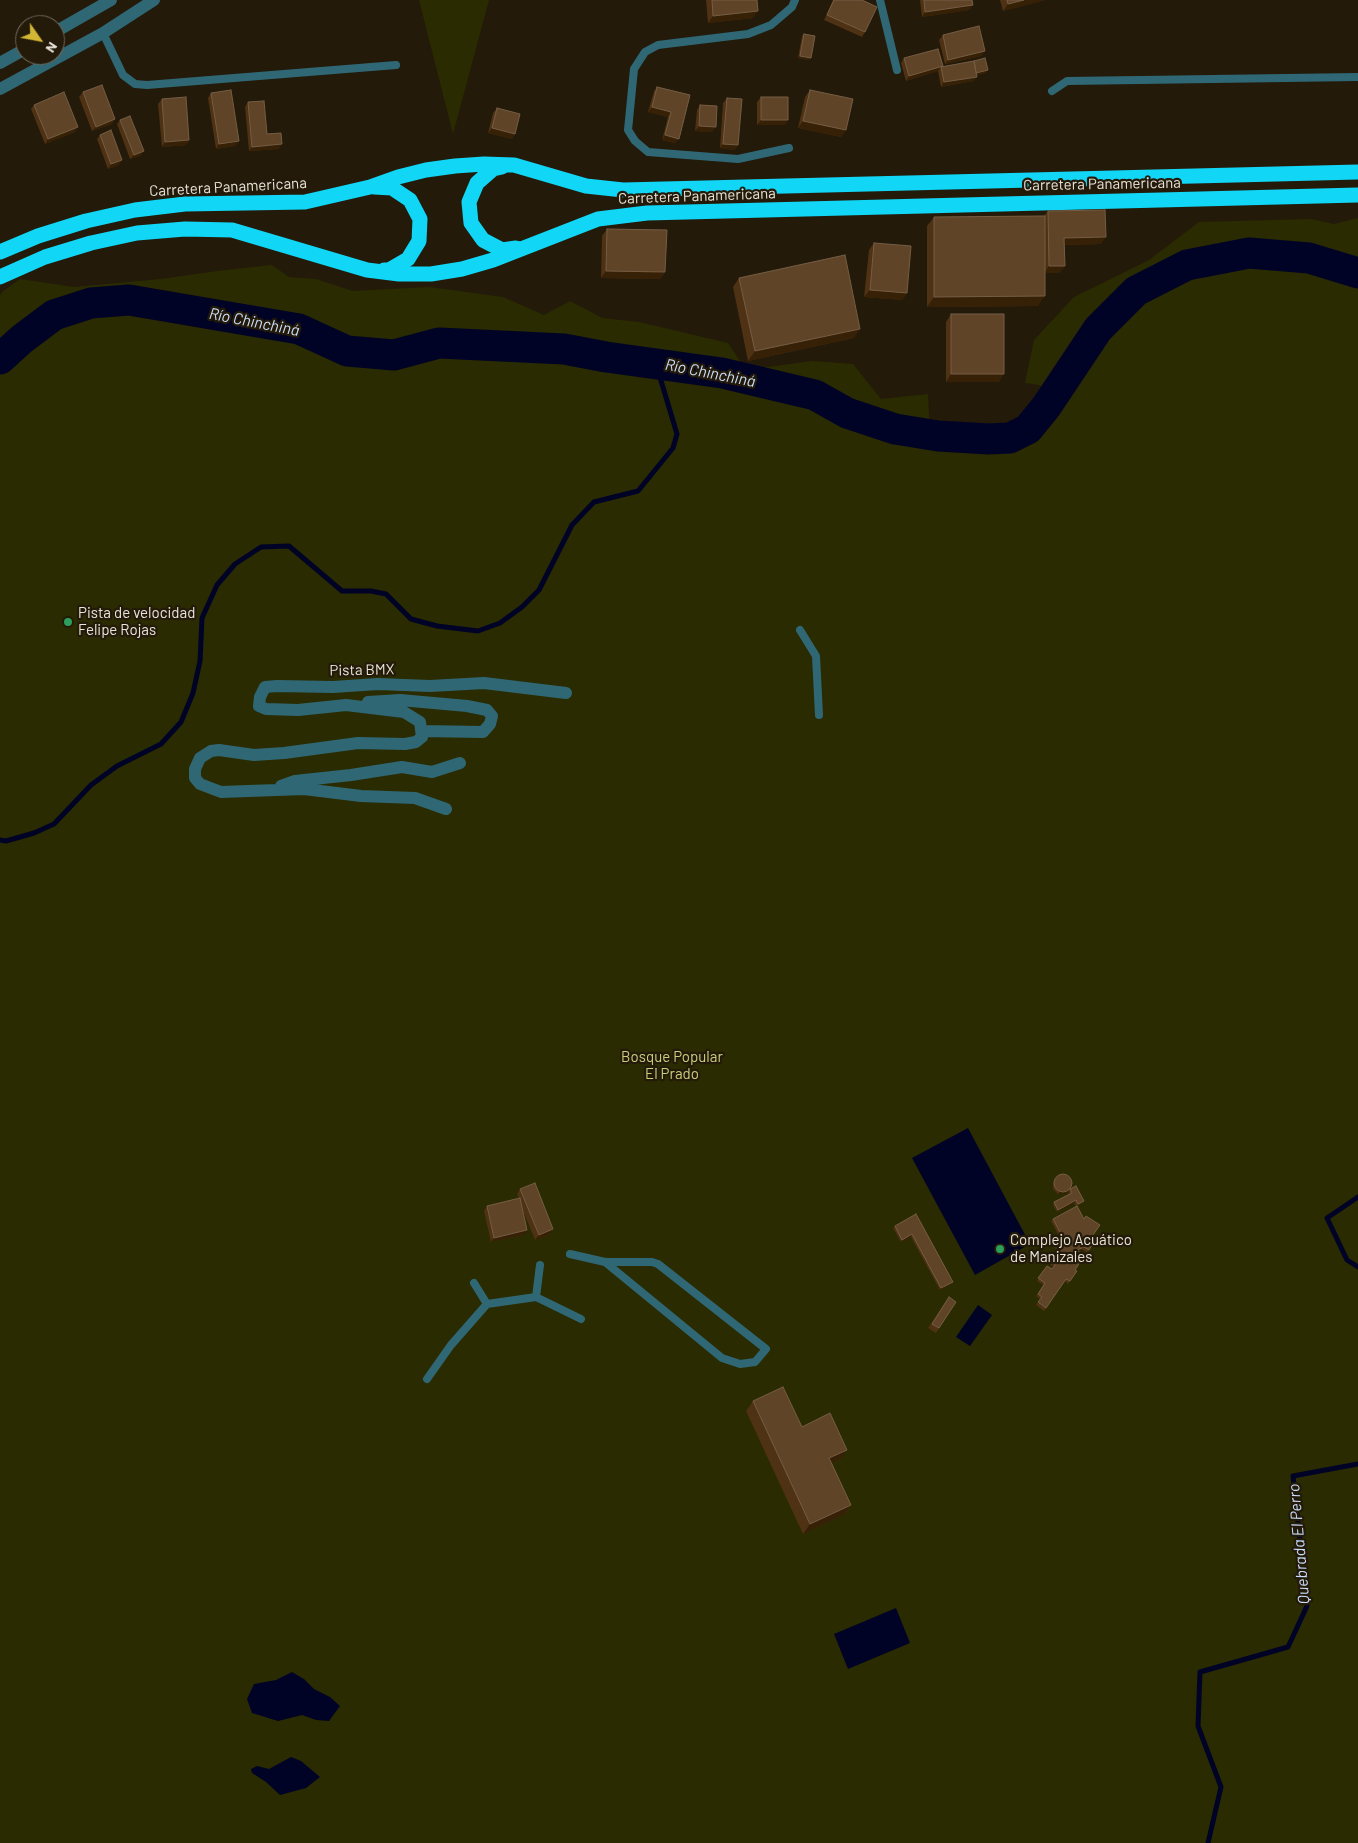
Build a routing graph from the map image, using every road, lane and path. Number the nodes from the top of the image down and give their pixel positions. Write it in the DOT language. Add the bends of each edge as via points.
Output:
graph roads {
  1 [pos="111,0"];
  2 [pos="154,0"];
  3 [pos="795,0"];
  4 [pos="880,0"];
  5 [pos="65,26"];
  6 [pos="103,33"];
  7 [pos="15,55"];
  8 [pos="0,63"];
  9 [pos="396,64"];
  10 [pos="897,70"];
  11 [pos="1358,77"];
  12 [pos="0,90"];
  13 [pos="1052,91"];
  14 [pos="789,148"];
  15 [pos="514,165"];
  16 [pos="1358,172"];
  17 [pos="370,186"];
  18 [pos="1358,195"];
  19 [pos="522,248"];
  20 [pos="0,252"];
  21 [pos="367,270"];
  22 [pos="0,277"];
  23 [pos="800,630"];
  24 [pos="566,693"];
  25 [pos="346,705"];
  26 [pos="819,715"];
  27 [pos="422,731"];
  28 [pos="460,763"];
  29 [pos="272,790"];
  30 [pos="446,810"];
  31 [pos="570,1254"];
  32 [pos="605,1262"];
  33 [pos="540,1265"];
  34 [pos="474,1283"];
  35 [pos="536,1297"];
  36 [pos="487,1304"];
  37 [pos="580,1319"];
  38 [pos="427,1379"];
  1 -- 5 [label="street"];
  2 -- 6 [label="street"];
  3 -- 14 [label="lane" via="792,7 771,25 748,34 658,45 645,52 634,69 628,130 635,142 648,152 738,159"];
  4 -- 10 [label="lane"];
  6 -- 9 [label="lane" via="123,75 135,84"];
  6 -- 12 [label="street"];
  7 -- 8 [label="street"];
  11 -- 13 [label="lane" via="1067,81"];
  15 -- 16 [label="highway, Carretera Panamericana" via="586,186 623,190"];
  15 -- 17 [label="highway, Carretera Panamericana" via="455,166 407,174"];
  15 -- 19 [label="highway" via="493,169 477,182 468,202 471,223 483,240 502,250"];
  17 -- 20 [label="highway, Carretera Panamericana" via="305,202 185,204 135,210 78,223"];
  17 -- 21 [label="highway" via="392,188 410,200 420,219 419,241 408,260 389,270"];
  18 -- 19 [label="highway, Carretera Panamericana" via="647,213 598,219"];
  19 -- 21 [label="highway, Carretera Panamericana" via="462,269 431,274"];
  21 -- 22 [label="highway, Carretera Panamericana" via="232,230 185,229 138,233 91,243 45,257"];
  23 -- 26 [label="lane" via="816,656"];
  24 -- 25 [label="street, Pista BMX" via="484,683 276,686 265,688 259,706 298,710"];
  25 -- 27 [label="street, Pista BMX" via="404,712 420,722"];
  25 -- 27 [label="street, Pista BMX" via="400,700 477,708 487,710 492,716 484,732"];
  27 -- 29 [label="street" via="422,737 416,742 405,744 358,743 254,755 211,751 200,758 195,769 194,778 200,784 220,792"];
  28 -- 29 [label="street" via="432,772 402,767 295,781"];
  29 -- 30 [label="street" via="304,789 415,798"];
  31 -- 32 [label="lane"];
  32 -- 32 [label="lane" via="722,1358 740,1364 755,1362 766,1349 658,1264"];
  33 -- 35 [label="lane"];
  34 -- 36 [label="lane"];
  35 -- 36 [label="lane"];
  35 -- 37 [label="lane"];
  36 -- 38 [label="lane"];
}
